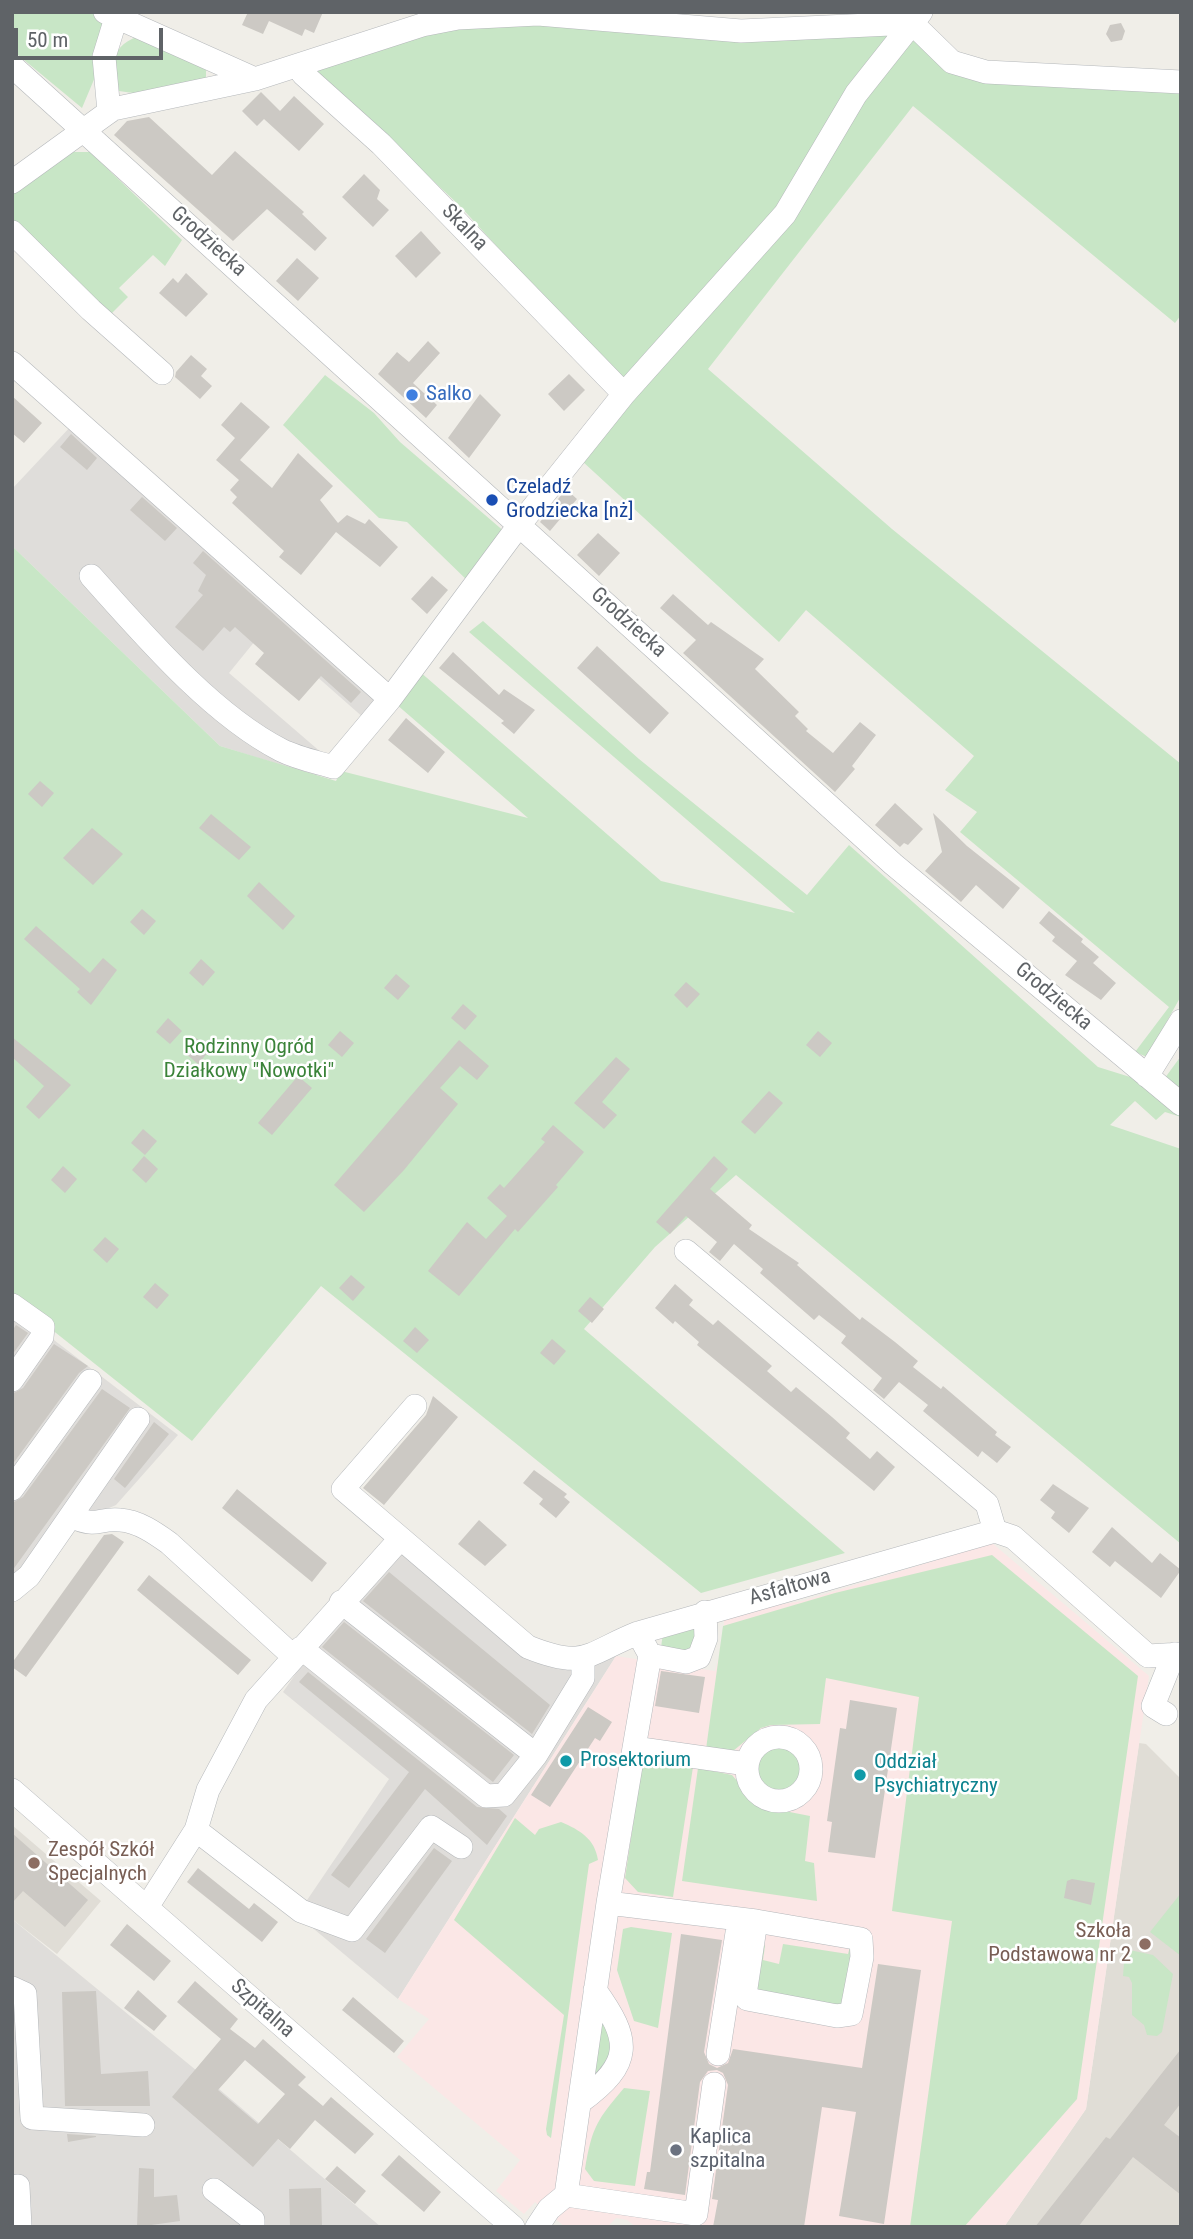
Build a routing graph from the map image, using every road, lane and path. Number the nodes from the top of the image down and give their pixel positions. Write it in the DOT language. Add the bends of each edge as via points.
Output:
graph roads {
  1 [pos="111,15"];
  2 [pos="916,18"];
  3 [pos="12,66"];
  4 [pos="301,67"];
  5 [pos="255,79"];
  6 [pos="1181,82"];
  7 [pos="109,112"];
  8 [pos="85,130"];
  9 [pos="12,182"];
  10 [pos="12,232"];
  11 [pos="12,363"];
  12 [pos="162,373"];
  13 [pos="624,394"];
  14 [pos="520,524"];
  15 [pos="91,576"];
  16 [pos="390,699"];
  17 [pos="1181,1021"];
  18 [pos="1147,1076"];
  19 [pos="1181,1104"];
  20 [pos="686,1251"];
  21 [pos="12,1305"];
  22 [pos="12,1380"];
  23 [pos="90,1381"];
  24 [pos="415,1406"];
  25 [pos="138,1419"];
  26 [pos="12,1489"];
  27 [pos="72,1517"];
  28 [pos="995,1531"];
  29 [pos="400,1539"];
  30 [pos="12,1590"];
  31 [pos="341,1602"];
  32 [pos="705,1612"];
  33 [pos="638,1633"];
  34 [pos="297,1652"];
  35 [pos="1177,1654"];
  36 [pos="650,1656"];
  37 [pos="583,1659"];
  38 [pos="1166,1714"];
  39 [pos="635,1748"];
  40 [pos="536,1755"];
  41 [pos="747,1764"];
  42 [pos="12,1790"];
  43 [pos="196,1830"];
  44 [pos="461,1847"];
  45 [pos="608,1903"];
  46 [pos="147,1907"];
  47 [pos="747,1920"];
  48 [pos="12,1989"];
  49 [pos="595,1990"];
  50 [pos="718,2054"];
  51 [pos="714,2084"];
  52 [pos="580,2102"];
  53 [pos="143,2125"];
  54 [pos="18,2186"];
  55 [pos="214,2190"];
  56 [pos="566,2195"];
  57 [pos="20,2227"];
  58 [pos="253,2227"];
  59 [pos="513,2227"];
  60 [pos="537,2227"];
  1 -- 5 [label="street"];
  1 -- 7 [label="street" via="104,57"];
  2 -- 4 [label="street" via="741,31 490,14 422,25"];
  2 -- 6 [label="street" via="952,62 986,72"];
  2 -- 13 [label="street" via="856,94 785,214"];
  3 -- 8 [label="street, Grodziecka"];
  4 -- 5 [label="street"];
  4 -- 13 [label="street, Skalna"];
  5 -- 7 [label="street"];
  7 -- 8 [label="street"];
  8 -- 9 [label="street"];
  8 -- 14 [label="street, Grodziecka"];
  10 -- 12 [label="street"];
  11 -- 16 [label="street"];
  13 -- 14 [label="street"];
  14 -- 16 [label="street"];
  14 -- 18 [label="street, Grodziecka" via="893,864"];
  15 -- 16 [label="street" via="170,662 222,708 282,751 333,767"];
  17 -- 18 [label="street"];
  18 -- 19 [label="street, Grodziecka"];
  20 -- 28 [label="street" via="987,1504"];
  21 -- 22 [label="street" via="43,1327 42,1337"];
  23 -- 26 [label="street"];
  24 -- 29 [label="street" via="343,1489"];
  25 -- 27 [label="street"];
  27 -- 30 [label="street" via="29,1576"];
  27 -- 34 [label="street" via="90,1525 120,1520 146,1527"];
  28 -- 32 [label="street, Asfaltowa"];
  28 -- 35 [label="street" via="1013,1537 1148,1656"];
  29 -- 31 [label="street"];
  29 -- 37 [label="street" via="528,1647 570,1660"];
  31 -- 34 [label="street"];
  31 -- 40 [label="street"];
  32 -- 33 [label="street, Asfaltowa"];
  32 -- 36 [label="street" via="706,1638 699,1657 686,1662"];
  33 -- 36 [label="street"];
  33 -- 37 [label="street, Asfaltowa"];
  34 -- 40 [label="street" via="486,1796 504,1796"];
  34 -- 43 [label="street" via="256,1700 208,1790"];
  35 -- 38 [label="street" via="1153,1706"];
  36 -- 39 [label="street"];
  37 -- 40 [label="street" via="583,1678"];
  39 -- 41 [label="street"];
  39 -- 45 [label="street"];
  42 -- 46 [label="street, Szpitalna"];
  43 -- 44 [label="street" via="301,1911 352,1930 431,1827"];
  43 -- 46 [label="street"];
  45 -- 47 [label="street"];
  45 -- 49 [label="street"];
  46 -- 59 [label="street, Szpitalna"];
  47 -- 47 [label="street" via="747,1999 837,2016 851,2014 861,1939"];
  47 -- 50 [label="street"];
  48 -- 53 [label="street" via="25,1994 32,2118"];
  49 -- 52 [label="street"];
  49 -- 52 [label="street" via="623,2039 616,2071"];
  51 -- 56 [label="street" via="696,2214"];
  52 -- 56 [label="street"];
  54 -- 57 [label="street"];
  55 -- 58 [label="street" via="253,2220"];
  56 -- 60 [label="street"];
}
